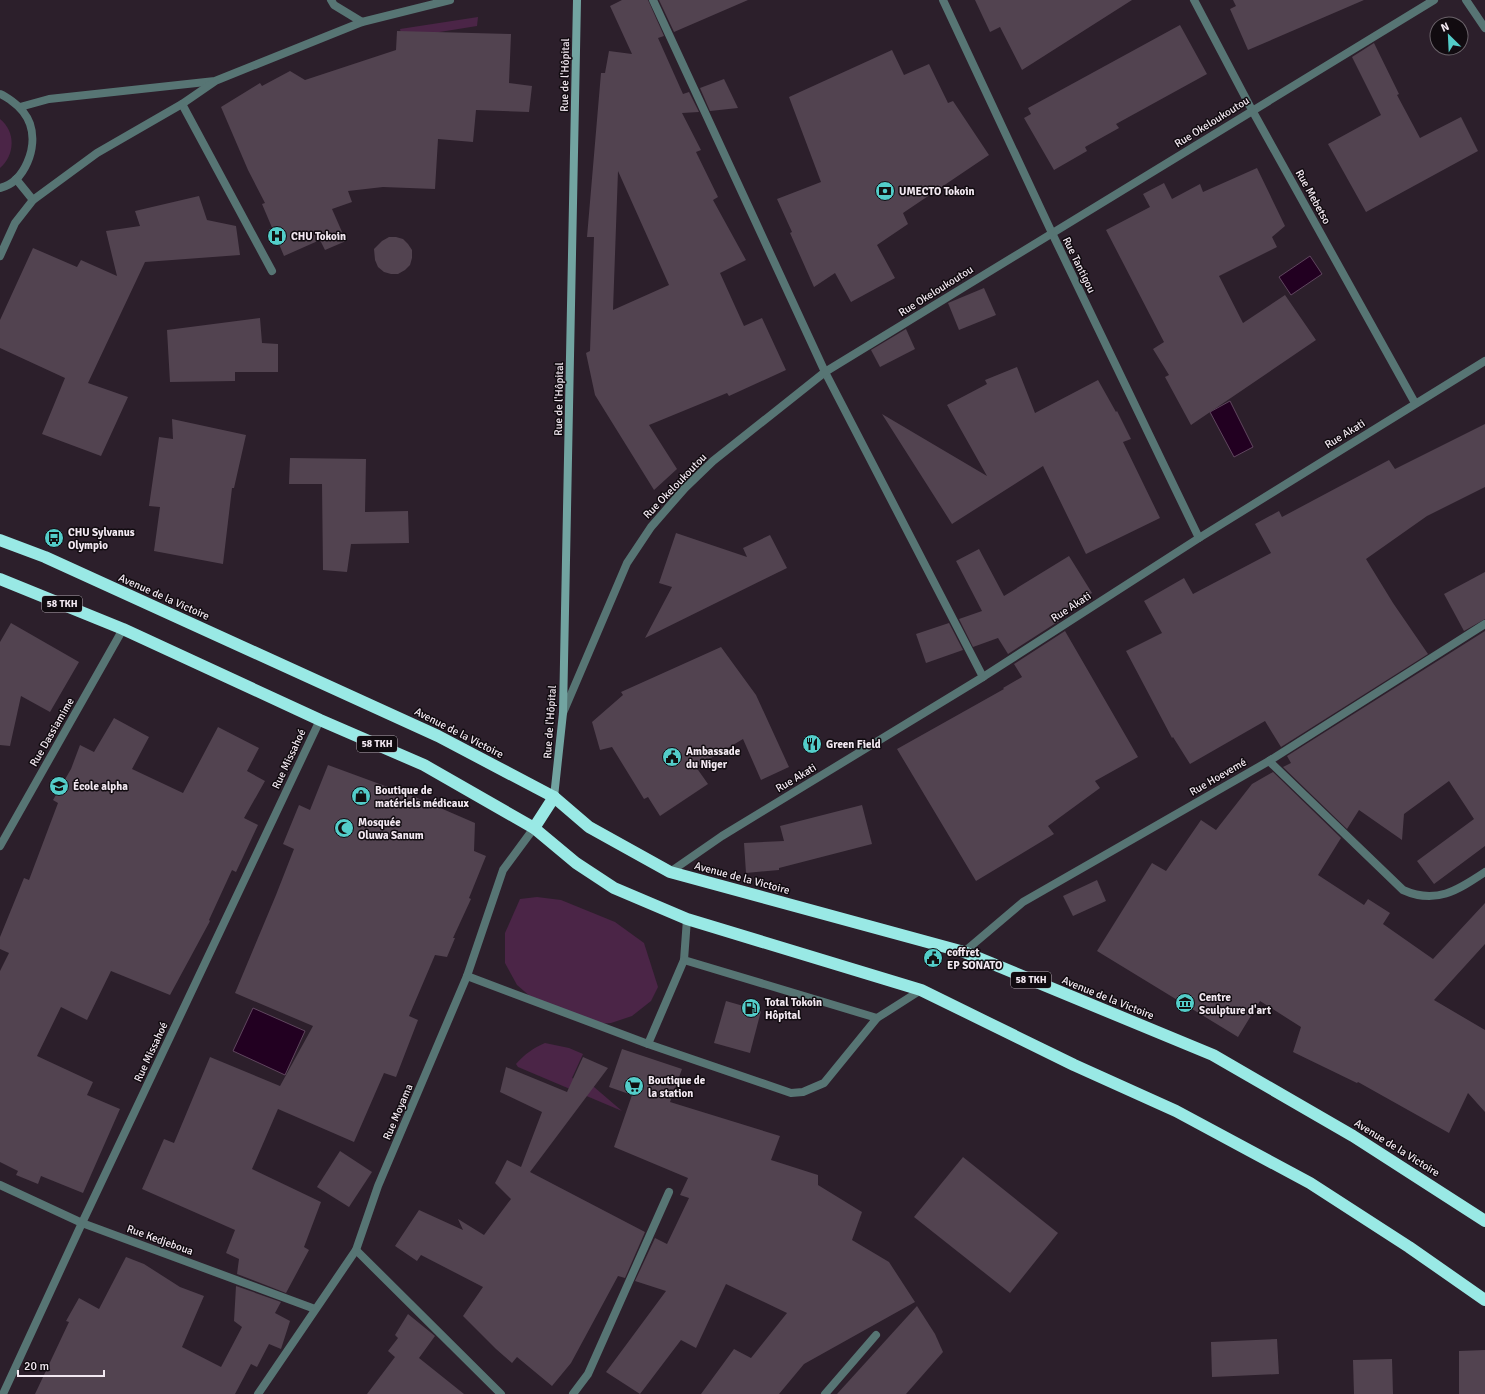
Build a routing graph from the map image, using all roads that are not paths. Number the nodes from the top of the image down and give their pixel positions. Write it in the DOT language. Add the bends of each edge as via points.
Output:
graph roads {
  1 [pos="331,0"];
  2 [pos="450,0"];
  3 [pos="577,0"];
  4 [pos="653,0"];
  5 [pos="943,0"];
  6 [pos="1194,0"];
  7 [pos="1434,0"];
  8 [pos="1466,0"];
  9 [pos="362,22"];
  10 [pos="1485,28"];
  11 [pos="215,81"];
  12 [pos="0,94"];
  13 [pos="182,104"];
  14 [pos="20,107"];
  15 [pos="1252,110"];
  16 [pos="16,179"];
  17 [pos="0,188"];
  18 [pos="33,200"];
  19 [pos="1052,233"];
  20 [pos="0,256"];
  21 [pos="272,271"];
  22 [pos="1485,361"];
  23 [pos="826,372"];
  24 [pos="1415,403"];
  25 [pos="1199,538"];
  26 [pos="0,540"];
  27 [pos="0,579"];
  28 [pos="1485,624"];
  29 [pos="123,629"];
  30 [pos="983,677"];
  31 [pos="563,713"];
  32 [pos="320,720"];
  33 [pos="1269,761"];
  34 [pos="554,797"];
  35 [pos="534,828"];
  36 [pos="0,846"];
  37 [pos="670,872"];
  38 [pos="1485,872"];
  39 [pos="687,919"];
  40 [pos="964,952"];
  41 [pos="684,960"];
  42 [pos="467,976"];
  43 [pos="921,990"];
  44 [pos="877,1018"];
  45 [pos="648,1044"];
  46 [pos="0,1185"];
  47 [pos="669,1192"];
  48 [pos="1485,1221"];
  49 [pos="82,1223"];
  50 [pos="356,1250"];
  51 [pos="1485,1300"];
  52 [pos="315,1309"];
  53 [pos="876,1335"];
  54 [pos="3,1394"];
  55 [pos="258,1394"];
  56 [pos="501,1394"];
  57 [pos="573,1394"];
  58 [pos="825,1394"];
  1 -- 9 [label="street" via="334,5"];
  2 -- 9 [label="street"];
  3 -- 31 [label="street, Rue de l'Hôpital"];
  4 -- 23 [label="street"];
  5 -- 19 [label="street, Rue Tantigou"];
  6 -- 15 [label="street, Rue Mebetso"];
  7 -- 15 [label="street, Rue Okeloukoutou"];
  8 -- 10 [label="street"];
  9 -- 11 [label="street"];
  11 -- 13 [label="street"];
  11 -- 14 [label="street" via="49,99"];
  12 -- 14 [label="street"];
  13 -- 18 [label="street" via="98,153"];
  13 -- 21 [label="street"];
  14 -- 16 [label="street" via="30,124 32,144 28,163"];
  15 -- 19 [label="street, Rue Okeloukoutou"];
  15 -- 24 [label="street, Rue Mebetso"];
  16 -- 17 [label="street"];
  16 -- 18 [label="street"];
  18 -- 20 [label="street" via="15,223"];
  19 -- 23 [label="street, Rue Okeloukoutou"];
  19 -- 25 [label="street, Rue Tantigou"];
  22 -- 24 [label="street, Rue Akati"];
  23 -- 30 [label="street"];
  23 -- 31 [label="street, Rue Okeloukoutou" via="713,461 651,526 627,563"];
  24 -- 25 [label="street, Rue Akati"];
  25 -- 30 [label="street, Rue Akati"];
  26 -- 34 [label="highway, Avenue de la Victoire / 58 TKH" via="45,557 438,736"];
  27 -- 29 [label="highway, 58 TKH"];
  28 -- 33 [label="street, Rue Hoevemé"];
  29 -- 32 [label="highway, 58 TKH"];
  29 -- 36 [label="street, Rue Dassiamime"];
  30 -- 37 [label="street, Rue Akati" via="722,836"];
  31 -- 34 [label="street, Rue de l'Hôpital"];
  32 -- 35 [label="highway, 58 TKH" via="424,765"];
  32 -- 49 [label="street, Rue Missahoé"];
  33 -- 38 [label="street" via="1404,890 1416,895 1447,894"];
  33 -- 40 [label="street, Rue Hoevemé" via="1022,902"];
  34 -- 35 [label="highway"];
  34 -- 37 [label="highway, Avenue de la Victoire / 58 TKH" via="589,827"];
  35 -- 39 [label="highway, 58 TKH" via="576,863 614,888"];
  35 -- 42 [label="street, Rue Moyama" via="503,870"];
  37 -- 40 [label="highway, Avenue de la Victoire / 58 TKH"];
  39 -- 41 [label="street"];
  39 -- 43 [label="highway, 58 TKH"];
  40 -- 48 [label="highway, Avenue de la Victoire / 58 TKH" via="1213,1055 1353,1136"];
  41 -- 44 [label="street"];
  41 -- 45 [label="street"];
  42 -- 45 [label="street"];
  42 -- 50 [label="street, Rue Moyama" via="378,1186"];
  43 -- 44 [label="street"];
  43 -- 51 [label="highway, 58 TKH" via="1074,1065 1176,1110 1303,1179 1410,1247"];
  44 -- 45 [label="street" via="824,1083 803,1092 791,1093"];
  46 -- 49 [label="street, Rue Kedjeboua"];
  47 -- 57 [label="street" via="588,1374"];
  49 -- 52 [label="street, Rue Kedjeboua"];
  49 -- 54 [label="street, Rue Missahoé"];
  50 -- 52 [label="street, Rue Moyama"];
  50 -- 56 [label="street"];
  52 -- 55 [label="street, Rue Moyama"];
  53 -- 58 [label="street"];
}
